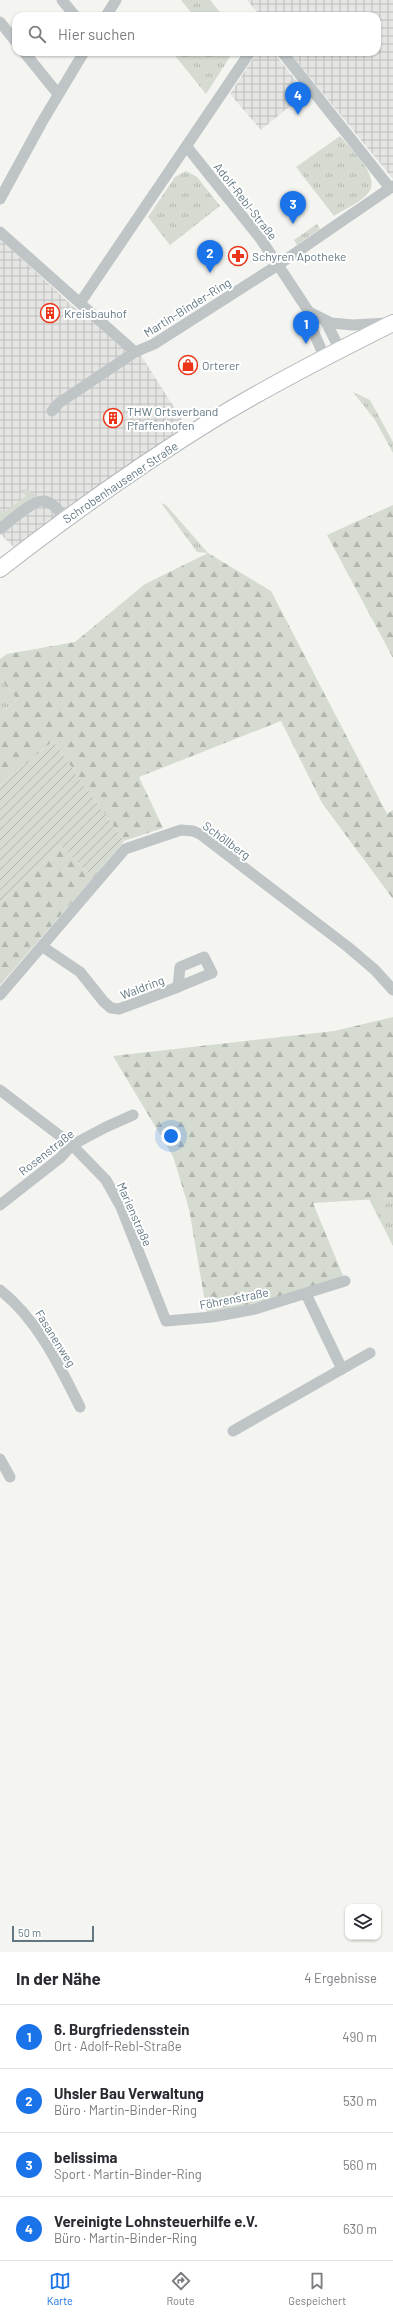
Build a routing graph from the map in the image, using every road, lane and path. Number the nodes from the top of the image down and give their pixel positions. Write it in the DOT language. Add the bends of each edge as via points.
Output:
graph roads {
  1 [pos="62,0"];
  2 [pos="116,0"];
  3 [pos="72,12"];
  4 [pos="108,12"];
  5 [pos="0,22"];
  6 [pos="12,37"];
  7 [pos="27,56"];
  8 [pos="82,56"];
  9 [pos="247,56"];
  10 [pos="285,56"];
  11 [pos="58,94"];
  12 [pos="187,147"];
  13 [pos="391,187"];
  14 [pos="0,199"];
  15 [pos="0,232"];
  16 [pos="278,265"];
  17 [pos="80,303"];
  18 [pos="309,312"];
  19 [pos="326,322"];
  20 [pos="393,323"];
  21 [pos="340,350"];
  22 [pos="135,352"];
  23 [pos="325,358"];
  24 [pos="52,411"];
  25 [pos="66,519"];
  26 [pos="0,529"];
  27 [pos="0,569"];
  28 [pos="43,947"];
  29 [pos="178,987"];
  30 [pos="393,990"];
  31 [pos="0,995"];
  32 [pos="0,1090"];
  33 [pos="133,1115"];
  34 [pos="72,1145"];
  35 [pos="0,1205"];
  36 [pos="345,1281"];
  37 [pos="0,1290"];
  38 [pos="306,1294"];
  39 [pos="166,1321"];
  40 [pos="370,1353"];
  41 [pos="342,1369"];
  42 [pos="80,1407"];
  43 [pos="233,1431"];
  44 [pos="0,1459"];
  45 [pos="10,1477"];
  1 -- 3 [label="street"];
  2 -- 4 [label="street"];
  5 -- 6 [label="street"];
  7 -- 11 [label="street"];
  8 -- 11 [label="street"];
  9 -- 12 [label="street"];
  10 -- 13 [label="street, Martin-Binder-Ring"];
  11 -- 14 [label="street"];
  12 -- 16 [label="street, Adolf-Rebl-Straße" via="260,238"];
  12 -- 17 [label="street"];
  13 -- 16 [label="street, Martin-Binder-Ring"];
  15 -- 17 [label="street"];
  16 -- 18 [label="street, Adolf-Rebl-Straße"];
  16 -- 22 [label="street, Martin-Binder-Ring" via="154,344"];
  17 -- 22 [label="street"];
  18 -- 19 [label="street, Adolf-Rebl-Straße"];
  18 -- 23 [label="street, Adolf-Rebl-Straße" via="314,333"];
  19 -- 20 [label="street, Adolf-Rebl-Straße" via="353,325"];
  19 -- 21 [label="street"];
  20 -- 21 [label="main road, Schrobenhausener Straße"];
  21 -- 23 [label="main road, Schrobenhausener Straße"];
  22 -- 24 [label="street, Martin-Binder-Ring" via="59,403"];
  23 -- 25 [label="main road, Schrobenhausener Straße" via="210,422 115,483"];
  25 -- 26 [label="street" via="53,505 44,500 35,502"];
  25 -- 27 [label="main road, Schrobenhausener Straße"];
  28 -- 29 [label="street, Waldring" via="80,972 111,1008 118,1009"];
  28 -- 30 [label="street, Schöllberg" via="125,850 187,830 200,834 294,904 375,970"];
  28 -- 31 [label="street, Schöllberg"];
  32 -- 34 [label="street, Marienstraße"];
  33 -- 34 [label="street, Rosenstraße" via="106,1126"];
  34 -- 35 [label="street, Rosenstraße" via="60,1158"];
  34 -- 39 [label="street, Marienstraße" via="97,1170 113,1192"];
  36 -- 38 [label="street, Föhrenstraße"];
  37 -- 42 [label="street, Fasanenweg" via="32,1322 59,1365"];
  38 -- 39 [label="street, Föhrenstraße" via="255,1310"];
  38 -- 41 [label="street"];
  40 -- 41 [label="street"];
  41 -- 43 [label="street"];
  44 -- 45 [label="street"];
}
